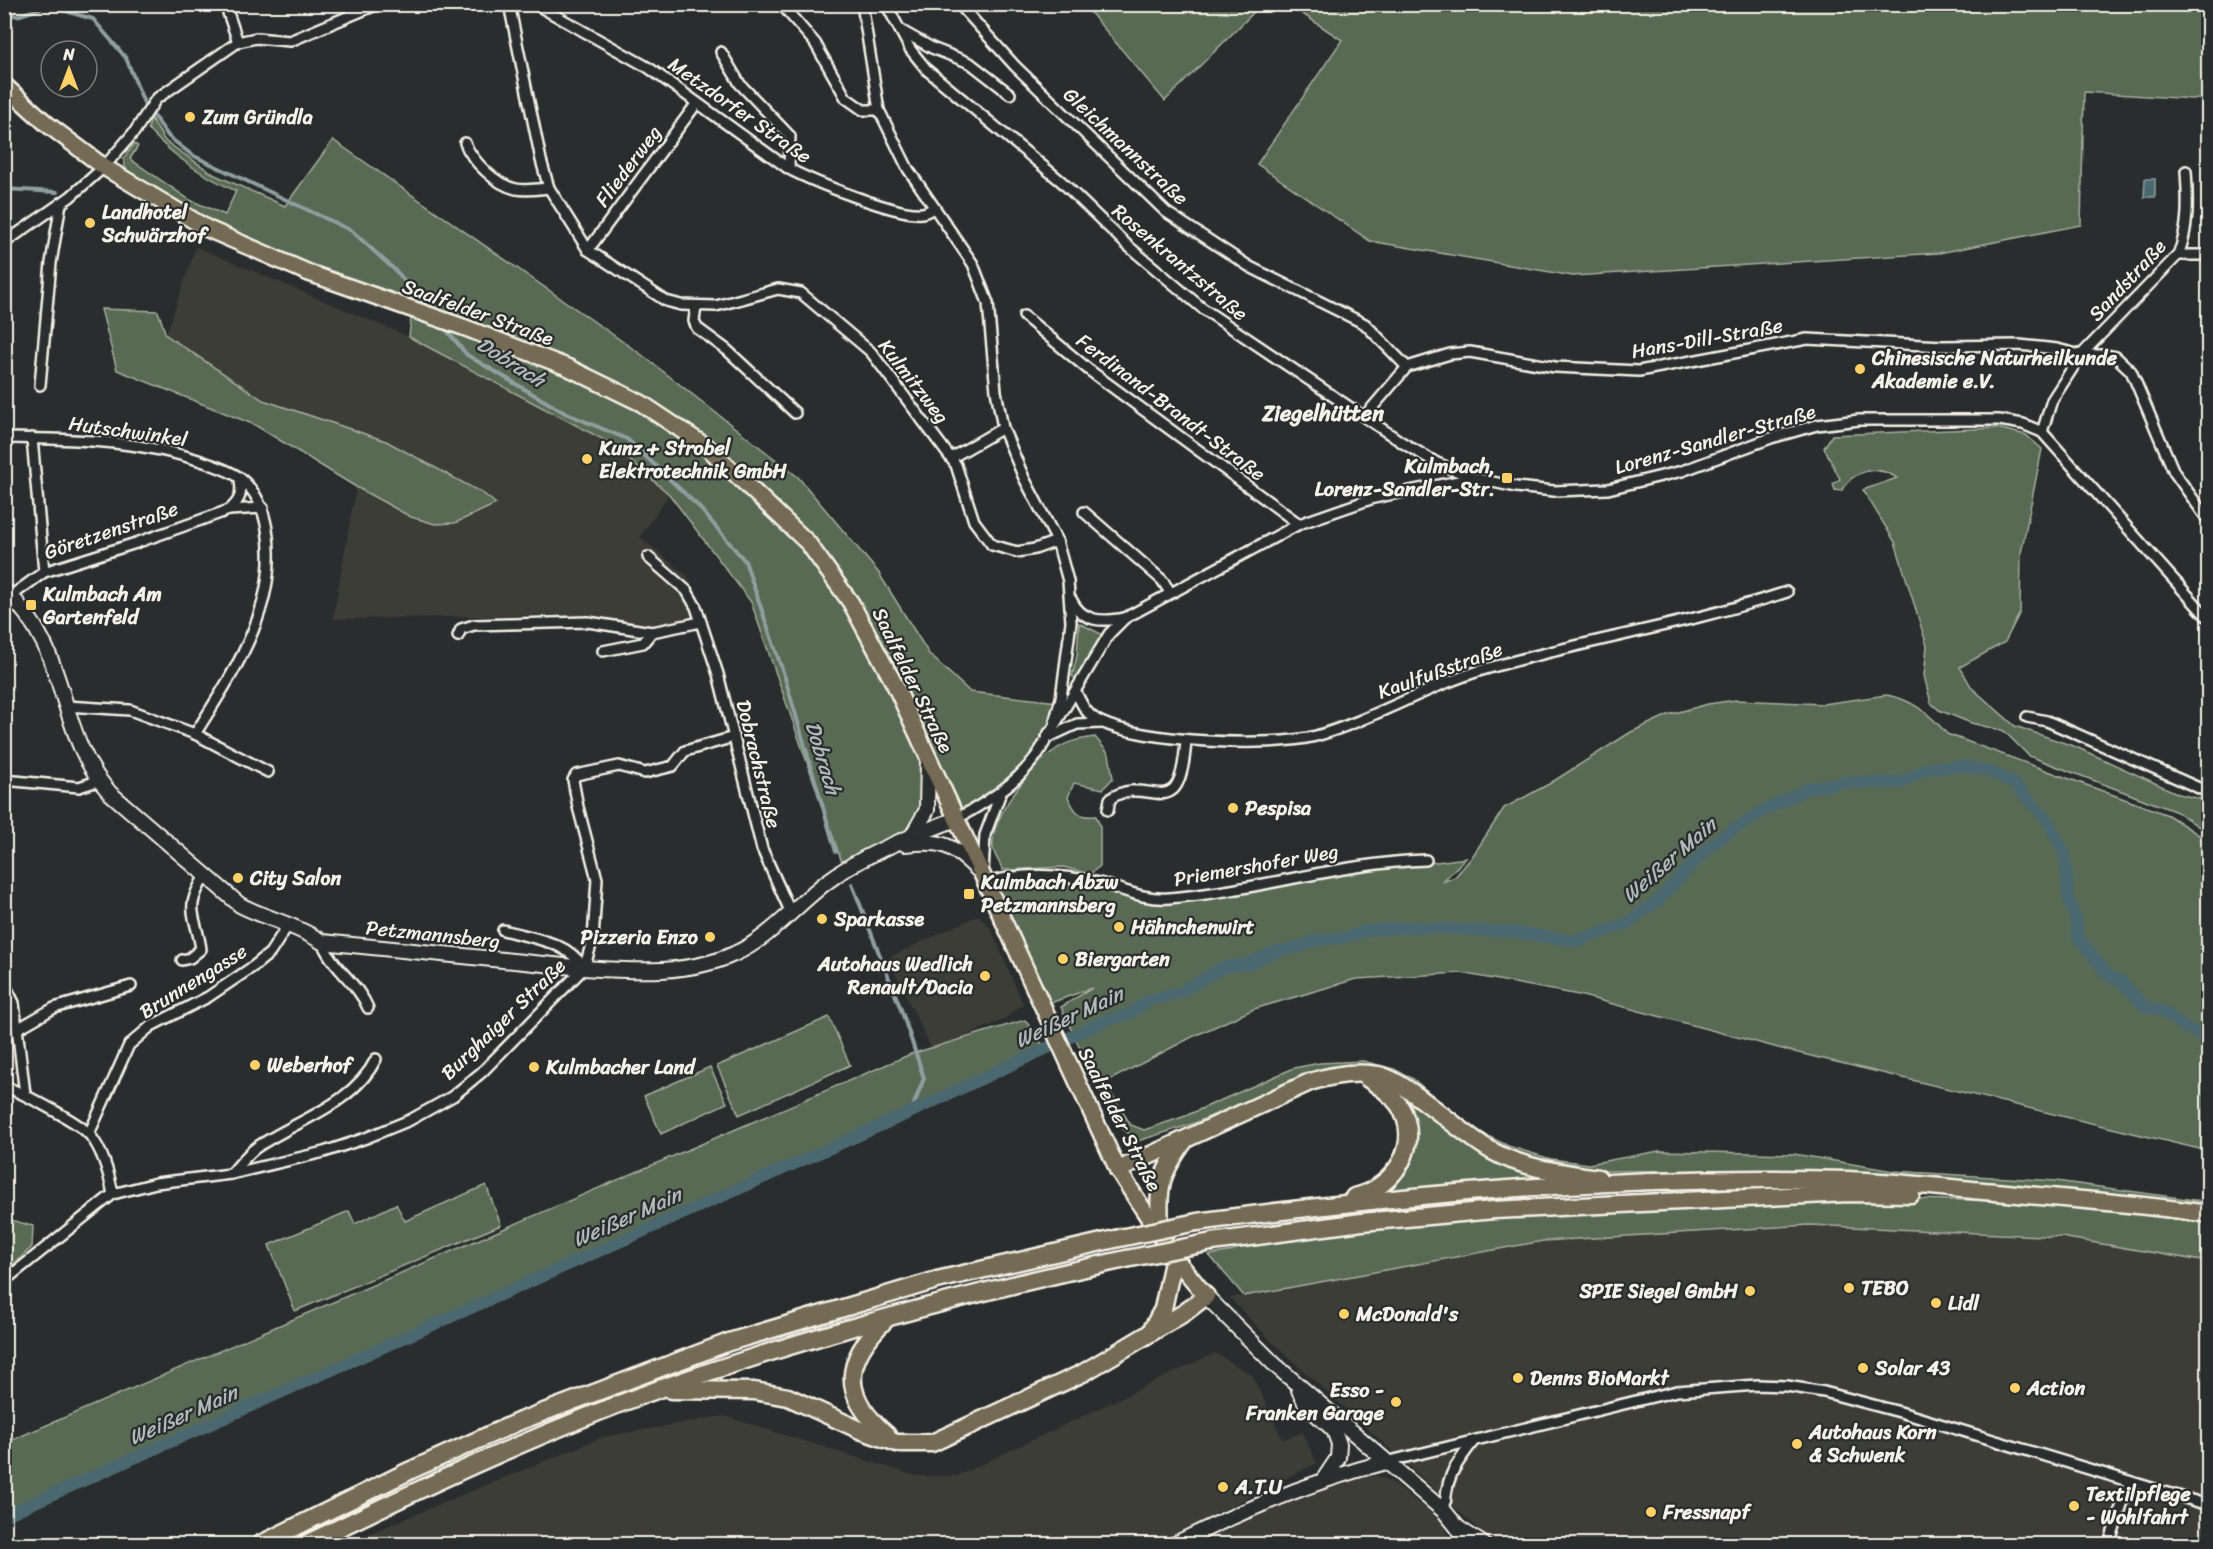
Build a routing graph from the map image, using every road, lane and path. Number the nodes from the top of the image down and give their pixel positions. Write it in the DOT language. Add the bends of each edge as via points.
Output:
graph roads {
  1 [pos="225,4"];
  2 [pos="378,4"];
  3 [pos="509,4"];
  4 [pos="535,4"];
  5 [pos="781,4"];
  6 [pos="862,4"];
  7 [pos="886,4"];
  8 [pos="959,4"];
  9 [pos="898,29"];
  10 [pos="238,42"];
  11 [pos="721,52"];
  12 [pos="4,85"];
  13 [pos="1010,94"];
  14 [pos="697,103"];
  15 [pos="879,110"];
  16 [pos="465,143"];
  17 [pos="104,167"];
  18 [pos="789,169"];
  19 [pos="2187,171"];
  20 [pos="549,188"];
  21 [pos="61,203"];
  22 [pos="935,208"];
  23 [pos="4,243"];
  24 [pos="588,250"];
  25 [pos="2178,255"];
  26 [pos="2208,255"];
  27 [pos="696,306"];
  28 [pos="1024,316"];
  29 [pos="2081,355"];
  30 [pos="1407,367"];
  31 [pos="40,385"];
  32 [pos="795,413"];
  33 [pos="1365,416"];
  34 [pos="1003,428"];
  35 [pos="2042,432"];
  36 [pos="4,438"];
  37 [pos="32,438"];
  38 [pos="951,458"];
  39 [pos="1474,478"];
  40 [pos="240,479"];
  41 [pos="263,508"];
  42 [pos="229,510"];
  43 [pos="1084,512"];
  44 [pos="2208,520"];
  45 [pos="1299,524"];
  46 [pos="1057,541"];
  47 [pos="648,557"];
  48 [pos="44,572"];
  49 [pos="1170,592"];
  50 [pos="1787,592"];
  51 [pos="8,593"];
  52 [pos="1070,595"];
  53 [pos="1125,618"];
  54 [pos="2208,618"];
  55 [pos="701,622"];
  56 [pos="652,632"];
  57 [pos="458,636"];
  58 [pos="603,651"];
  59 [pos="1061,692"];
  60 [pos="1076,692"];
  61 [pos="66,706"];
  62 [pos="2027,717"];
  63 [pos="1104,723"];
  64 [pos="195,734"];
  65 [pos="734,737"];
  66 [pos="1047,738"];
  67 [pos="1186,740"];
  68 [pos="928,759"];
  69 [pos="268,772"];
  70 [pos="4,780"];
  71 [pos="98,780"];
  72 [pos="2208,792"];
  73 [pos="1001,793"];
  74 [pos="1108,810"];
  75 [pos="956,819"];
  76 [pos="912,836"];
  77 [pos="894,845"];
  78 [pos="1426,860"];
  79 [pos="205,876"];
  80 [pos="984,878"];
  81 [pos="790,911"];
  82 [pos="288,926"];
  83 [pos="503,930"];
  84 [pos="322,942"];
  85 [pos="182,960"];
  86 [pos="584,968"];
  87 [pos="4,983"];
  88 [pos="131,986"];
  89 [pos="368,1008"];
  90 [pos="19,1028"];
  91 [pos="376,1059"];
  92 [pos="1362,1074"];
  93 [pos="4,1086"];
  94 [pos="25,1094"];
  95 [pos="88,1134"];
  96 [pos="1186,1139"];
  97 [pos="1118,1170"];
  98 [pos="231,1174"];
  99 [pos="1629,1183"];
  100 [pos="1994,1192"];
  101 [pos="114,1194"];
  102 [pos="1312,1207"];
  103 [pos="2208,1214"];
  104 [pos="1160,1235"];
  105 [pos="1174,1257"];
  106 [pos="4,1281"];
  107 [pos="1206,1296"];
  108 [pos="887,1317"];
  109 [pos="1149,1335"];
  110 [pos="1295,1383"];
  111 [pos="658,1390"];
  112 [pos="1473,1442"];
  113 [pos="897,1443"];
  114 [pos="1386,1462"];
  115 [pos="1324,1479"];
  116 [pos="2129,1483"];
  117 [pos="2208,1505"];
  118 [pos="1445,1512"];
  119 [pos="1458,1528"];
  120 [pos="261,1545"];
  121 [pos="306,1545"];
  122 [pos="1175,1545"];
  123 [pos="1464,1545"];
  124 [pos="1483,1545"];
  125 [pos="2109,1545"];
  1 -- 10 [label="street"];
  2 -- 10 [label="street" via="290,41 256,38"];
  3 -- 20 [label="street, Kulmitzweg"];
  4 -- 14 [label="street, Metzdorfer Straße" via="649,68"];
  5 -- 15 [label="street" via="815,43 846,98 863,110"];
  6 -- 15 [label="street"];
  7 -- 9 [label="street, Rosenkrantzstraße"];
  8 -- 30 [label="street, Gleichmannstraße" via="1015,66 1166,212 1250,267 1365,324"];
  9 -- 13 [label="street" via="970,63"];
  9 -- 33 [label="street, Rosenkrantzstraße" via="927,70 1062,182 1126,245 1202,308"];
  10 -- 17 [label="street" via="156,99"];
  11 -- 18 [label="street" via="740,84 790,136"];
  12 -- 17 [label="main road, Saalfelder Straße"];
  14 -- 18 [label="street, Metzdorfer Straße"];
  14 -- 24 [label="street, Fliederweg"];
  15 -- 22 [label="street" via="908,169"];
  16 -- 20 [label="street" via="470,156 506,186"];
  17 -- 21 [label="street"];
  17 -- 68 [label="main road, Saalfelder Straße" via="208,229 309,273 567,367 640,403 707,447 808,543 828,569 895,685"];
  18 -- 22 [label="street, Metzdorfer Straße" via="811,181 887,206 922,213"];
  19 -- 25 [label="street, Sandstraße" via="2185,238"];
  20 -- 24 [label="street, Kulmitzweg"];
  21 -- 23 [label="street"];
  21 -- 31 [label="street" via="51,262"];
  22 -- 34 [label="street" via="974,264 988,303"];
  24 -- 27 [label="street, Kulmitzweg" via="666,301"];
  25 -- 26 [label="street"];
  25 -- 29 [label="street, Sandstraße"];
  27 -- 32 [label="street" via="697,328 727,350"];
  27 -- 38 [label="street, Kulmitzweg" via="736,302 778,289 801,293 871,352"];
  28 -- 45 [label="street, Ferdinand-Brandt-Straße" via="1089,370"];
  29 -- 30 [label="street, Hans-Dill-Straße" via="2019,345 1943,346 1818,339 1781,342 1639,371 1555,367 1470,352"];
  29 -- 35 [label="street, Sandstraße" via="2052,400"];
  29 -- 44 [label="street, Hans-Dill-Straße" via="2116,357 2131,371 2174,472"];
  30 -- 33 [label="street, Hans-Dill-Straße"];
  33 -- 39 [label="street, Rosenkrantzstraße" via="1437,463"];
  34 -- 38 [label="street"];
  34 -- 46 [label="street"];
  35 -- 39 [label="street, Lorenz-Sandler-Straße" via="1999,420 1859,420 1817,425 1682,471 1608,489 1554,491"];
  35 -- 54 [label="street, Lorenz-Sandler-Straße"];
  36 -- 37 [label="street, Hutschwinkel"];
  37 -- 40 [label="street, Hutschwinkel" via="87,439 156,449 190,457"];
  37 -- 48 [label="street"];
  38 -- 46 [label="street, Kulmitzweg" via="963,482 974,521 992,545 1017,552"];
  39 -- 45 [label="street, Lorenz-Sandler-Straße" via="1374,498"];
  40 -- 41 [label="street, Hutschwinkel"];
  40 -- 42 [label="street" via="241,495"];
  41 -- 42 [label="street, Göretzenstraße"];
  41 -- 64 [label="street" via="270,549 261,615"];
  42 -- 48 [label="street, Göretzenstraße"];
  43 -- 49 [label="street" via="1162,580"];
  45 -- 49 [label="street, Lorenz-Sandler-Straße"];
  46 -- 52 [label="street"];
  47 -- 55 [label="street, Dobrachstraße" via="687,591"];
  48 -- 51 [label="street, Göretzenstraße"];
  49 -- 53 [label="street, Lorenz-Sandler-Straße"];
  50 -- 67 [label="street, Kaulfußstraße" via="1725,612 1478,672 1312,737 1285,741"];
  51 -- 61 [label="street, Petzmannsberg" via="44,639"];
  52 -- 53 [label="street, Lorenz-Sandler-Straße" via="1078,610 1094,620"];
  52 -- 59 [label="street" via="1071,622"];
  53 -- 60 [label="street, Lorenz-Sandler-Straße" via="1109,634"];
  55 -- 56 [label="street"];
  55 -- 65 [label="street, Dobrachstraße"];
  56 -- 57 [label="street" via="564,622 474,625 461,629"];
  56 -- 58 [label="street" via="643,643"];
  59 -- 60 [label="street"];
  59 -- 66 [label="street"];
  60 -- 63 [label="street, Kaulfußstraße" via="1085,711"];
  60 -- 66 [label="street, Lorenz-Sandler-Straße"];
  61 -- 64 [label="street" via="130,710"];
  61 -- 71 [label="street, Petzmannsberg" via="79,748"];
  62 -- 72 [label="street" via="2047,721"];
  63 -- 66 [label="street, Kaulfußstraße" via="1077,724"];
  63 -- 67 [label="street, Kaulfußstraße" via="1154,737"];
  64 -- 69 [label="street"];
  65 -- 81 [label="street, Dobrachstraße" via="762,849"];
  65 -- 86 [label="street" via="685,751 673,766 645,773 619,766 576,775 573,780 578,807 597,879 593,939"];
  66 -- 73 [label="street, Lorenz-Sandler-Straße"];
  67 -- 74 [label="street" via="1181,780 1170,791 1116,795 1110,799"];
  68 -- 75 [label="main road, Saalfelder Straße"];
  68 -- 76 [label="street" via="927,810"];
  70 -- 71 [label="street" via="80,787"];
  71 -- 79 [label="street, Petzmannsberg"];
  73 -- 75 [label="street"];
  73 -- 80 [label="street" via="985,835"];
  75 -- 76 [label="street, Burghaiger Straße"];
  75 -- 80 [label="main road, Saalfelder Straße"];
  76 -- 77 [label="street, Burghaiger Straße"];
  77 -- 80 [label="street, Burghaiger Straße" via="944,843 959,851"];
  77 -- 81 [label="street, Burghaiger Straße" via="830,880"];
  78 -- 80 [label="street, Priemershofer Weg" via="1378,862 1167,898 1132,895 1101,883 1067,877"];
  79 -- 82 [label="street, Petzmannsberg" via="240,904"];
  79 -- 85 [label="street" via="191,908 201,950"];
  80 -- 97 [label="main road, Saalfelder Straße"];
  81 -- 86 [label="street, Burghaiger Straße" via="736,954 717,961 677,968"];
  82 -- 84 [label="street, Petzmannsberg" via="303,929"];
  82 -- 95 [label="street, Brunnengasse" via="270,953 254,966 208,997 151,1026 129,1045"];
  83 -- 86 [label="street, Petzmannsberg" via="558,945 576,956"];
  84 -- 86 [label="street, Petzmannsberg"];
  84 -- 89 [label="street"];
  86 -- 98 [label="street, Burghaiger Straße" via="482,1072 453,1096 366,1138"];
  87 -- 90 [label="street" via="14,1003"];
  88 -- 90 [label="street" via="54,1008"];
  90 -- 94 [label="street"];
  91 -- 98 [label="street" via="342,1099 255,1148"];
  92 -- 96 [label="highway" via="1310,1082"];
  92 -- 99 [label="highway" via="1380,1075 1398,1083 1493,1152 1525,1165"];
  92 -- 102 [label="highway" via="1387,1091 1405,1117 1406,1151 1383,1185 1362,1196"];
  93 -- 94 [label="street"];
  94 -- 95 [label="street"];
  95 -- 101 [label="street" via="107,1167"];
  96 -- 97 [label="highway"];
  96 -- 104 [label="highway" via="1169,1162 1159,1187"];
  97 -- 104 [label="main road, Saalfelder Straße"];
  98 -- 101 [label="street, Burghaiger Straße" via="156,1183"];
  99 -- 100 [label="highway" via="1848,1180"];
  99 -- 102 [label="highway"];
  100 -- 103 [label="highway"];
  100 -- 108 [label="highway, bridge" via="1849,1193 1494,1210 1362,1222 1212,1242 1126,1259"];
  101 -- 106 [label="street, Burghaiger Straße"];
  102 -- 120 [label="highway, bridge" via="1197,1222 937,1280 729,1342 520,1420"];
  104 -- 105 [label="main road, Saalfelder Straße"];
  105 -- 107 [label="main road, Saalfelder Straße"];
  105 -- 109 [label="highway" via="1163,1310"];
  107 -- 109 [label="highway"];
  107 -- 110 [label="street, Saalfelder Straße"];
  108 -- 111 [label="highway"];
  108 -- 113 [label="highway" via="860,1350 853,1391 867,1418"];
  109 -- 113 [label="highway" via="1083,1373 956,1434 932,1443"];
  110 -- 114 [label="street, Saalfelder Straße"];
  110 -- 115 [label="street" via="1307,1406 1334,1430 1339,1444 1338,1458"];
  111 -- 113 [label="highway" via="754,1391 788,1397"];
  111 -- 121 [label="highway" via="423,1487"];
  112 -- 114 [label="street"];
  112 -- 116 [label="street" via="1677,1391 1787,1386 1900,1412"];
  112 -- 118 [label="street" via="1451,1472 1445,1488"];
  114 -- 115 [label="street"];
  114 -- 118 [label="street, Saalfelder Straße"];
  115 -- 122 [label="street" via="1224,1520"];
  116 -- 117 [label="street"];
  116 -- 125 [label="street"];
  118 -- 119 [label="street, Saalfelder Straße"];
  119 -- 123 [label="street"];
  119 -- 124 [label="street"];
}
